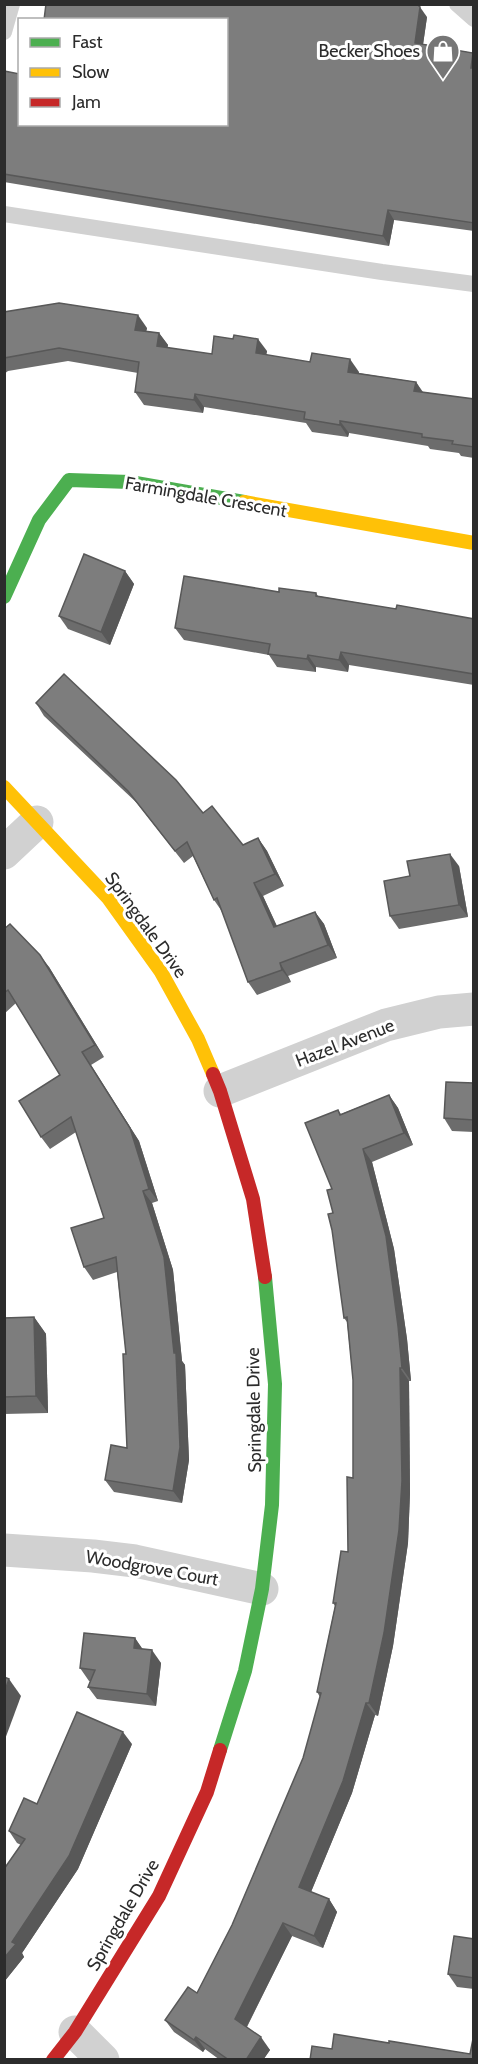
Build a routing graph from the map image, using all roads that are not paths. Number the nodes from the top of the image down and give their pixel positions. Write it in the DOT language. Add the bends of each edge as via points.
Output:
graph roads {
  1 [pos="12,4"];
  2 [pos="458,4"];
  3 [pos="474,19"];
  4 [pos="4,32"];
  5 [pos="4,214"];
  6 [pos="474,285"];
  7 [pos="474,543"];
  8 [pos="4,597"];
  9 [pos="4,787"];
  10 [pos="37,822"];
  11 [pos="4,853"];
  12 [pos="474,1009"];
  13 [pos="220,1091"];
  14 [pos="4,1550"];
  15 [pos="262,1589"];
  16 [pos="75,2032"];
  17 [pos="53,2060"];
  18 [pos="103,2060"];
  1 -- 4 [label="lane"];
  2 -- 3 [label="lane"];
  5 -- 6 [label="lane"];
  7 -- 8 [label="street, Farmingdale Crescent" via="130,482 69,480 39,520"];
  9 -- 10 [label="street, Springdale Drive"];
  10 -- 11 [label="street"];
  10 -- 13 [label="street, Springdale Drive" via="108,898 161,972 198,1039"];
  12 -- 13 [label="street, Hazel Avenue" via="439,1012 386,1025"];
  13 -- 15 [label="street, Springdale Drive" via="253,1199 275,1384 272,1505"];
  14 -- 15 [label="street, Woodgrove Court" via="135,1561"];
  15 -- 16 [label="street, Springdale Drive" via="245,1671 207,1791 159,1896"];
  16 -- 17 [label="street, Springdale Drive"];
  16 -- 18 [label="street"];
}
